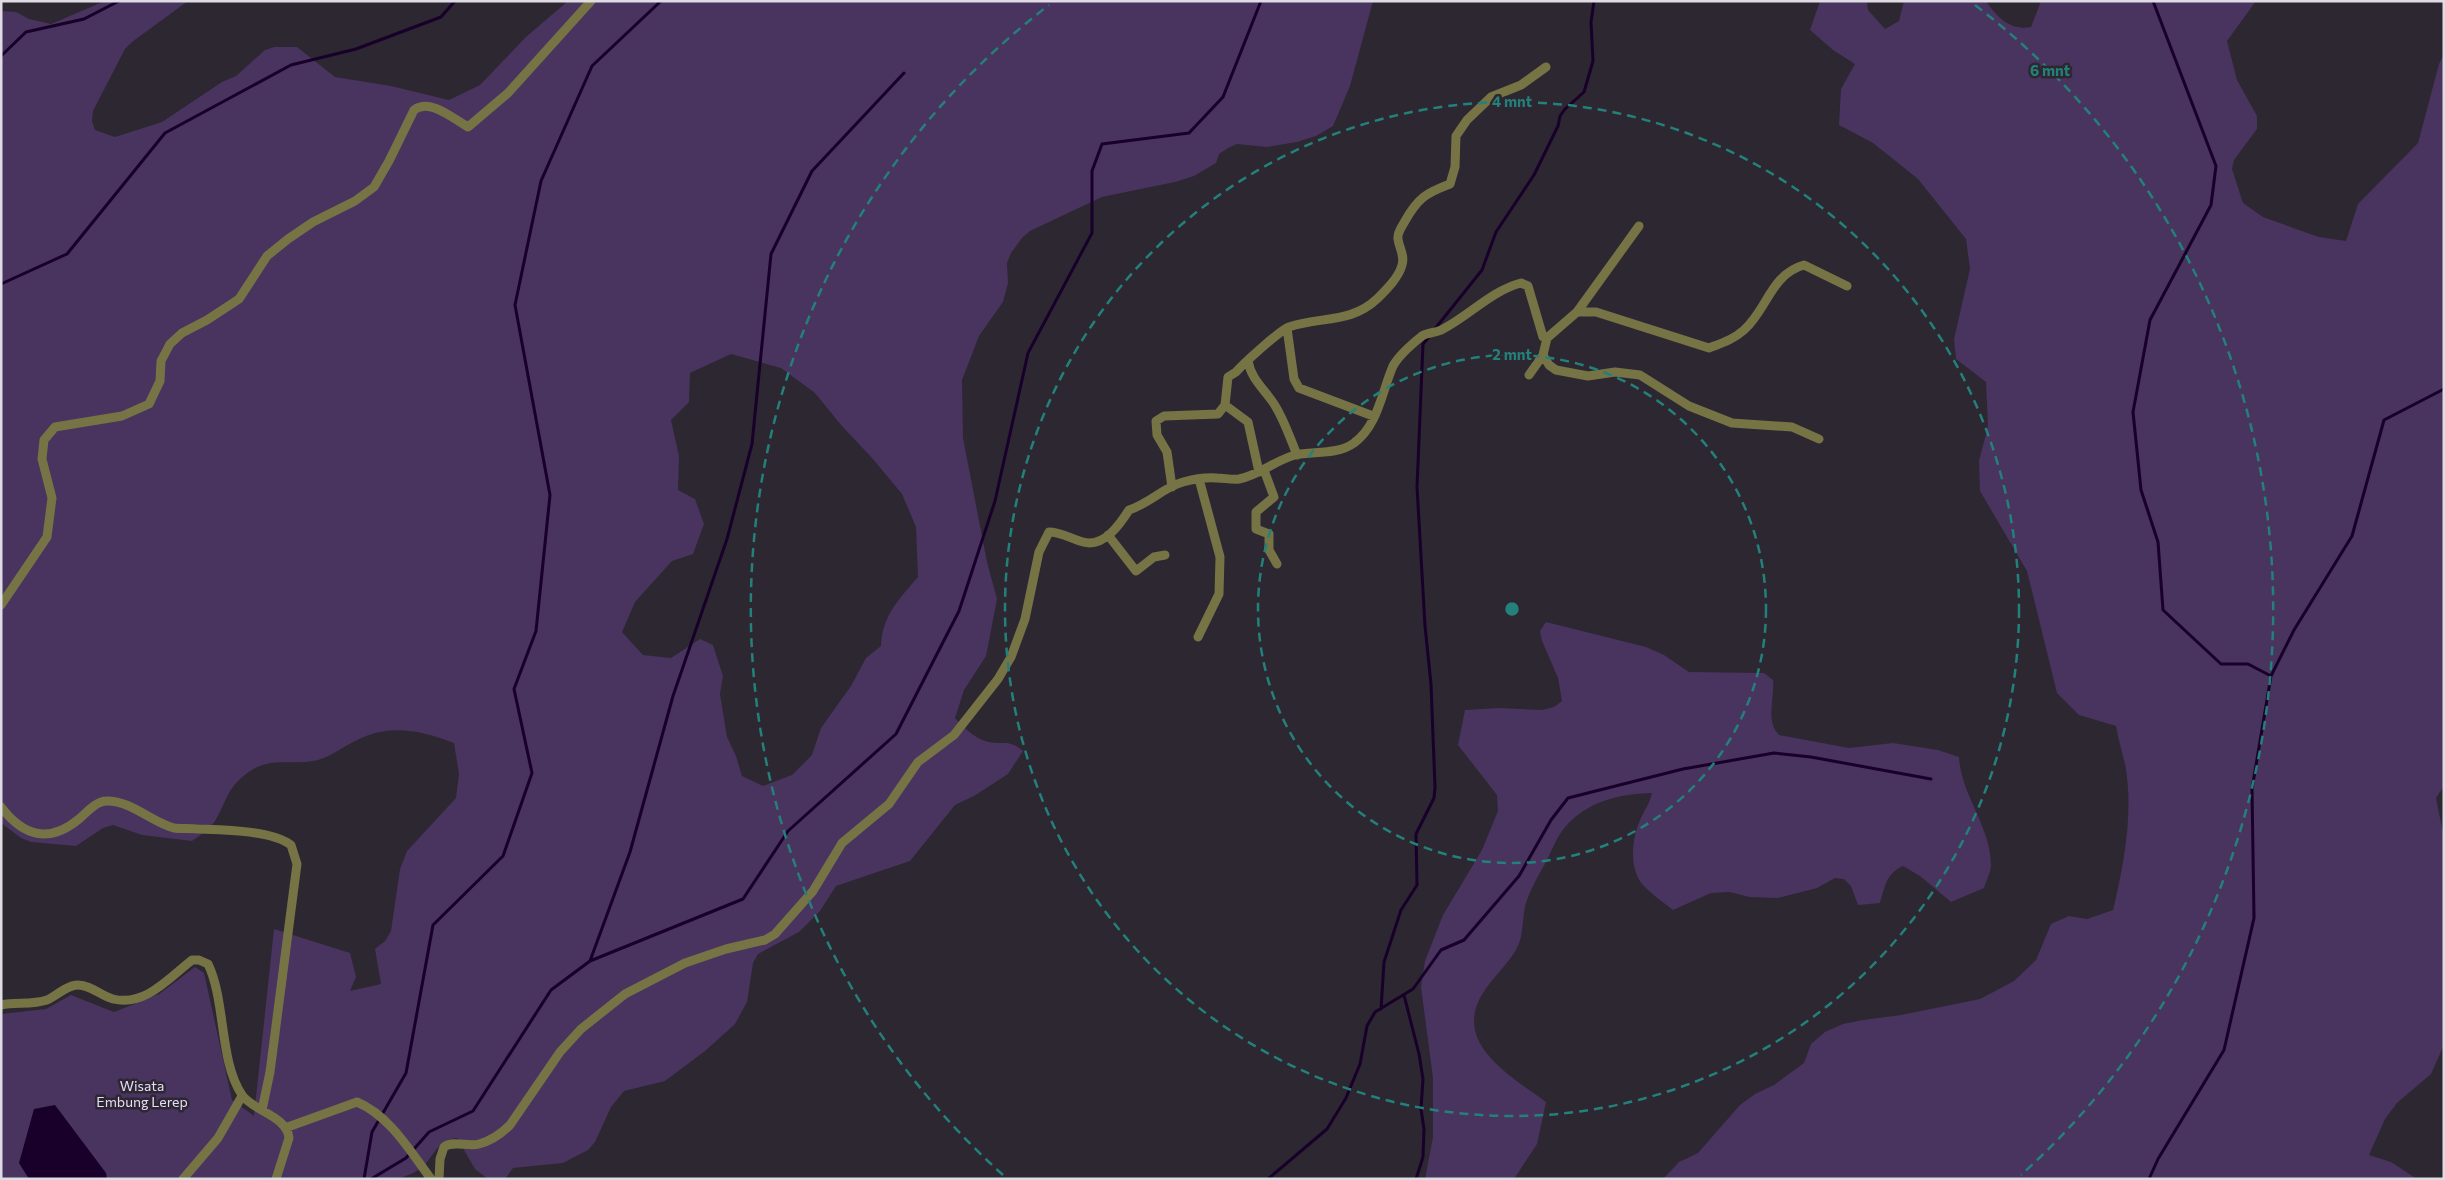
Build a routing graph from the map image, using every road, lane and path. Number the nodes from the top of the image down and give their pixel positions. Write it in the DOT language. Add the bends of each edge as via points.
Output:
graph roads {
  1 [pos="591,1"];
  2 [pos="1546,67"];
  3 [pos="1639,226"];
  4 [pos="1848,286"];
  5 [pos="1577,312"];
  6 [pos="1288,328"];
  7 [pos="1547,338"];
  8 [pos="1543,355"];
  9 [pos="1248,361"];
  10 [pos="1529,375"];
  11 [pos="1225,405"];
  12 [pos="1373,416"];
  13 [pos="1819,439"];
  14 [pos="1297,455"];
  15 [pos="1261,471"];
  16 [pos="1199,479"];
  17 [pos="1172,486"];
  18 [pos="1108,535"];
  19 [pos="1165,555"];
  20 [pos="1277,564"];
  21 [pos="1,605"];
  22 [pos="1198,637"];
  23 [pos="1,807"];
  24 [pos="1,1005"];
  25 [pos="242,1096"];
  26 [pos="262,1110"];
  27 [pos="285,1128"];
  28 [pos="184,1179"];
  29 [pos="276,1179"];
  30 [pos="431,1179"];
  31 [pos="439,1179"];
  1 -- 21 [label="street" via="508,93 468,127 429,105 420,105 414,110 374,186 355,201 288,239 267,256 239,299 182,332 170,344 162,361 160,381 149,404 122,416 55,427 44,440 42,460 52,498 47,537"];
  2 -- 6 [label="street" via="1521,86 1491,97 1467,120 1456,136 1455,167 1450,184 1427,193 1416,203 1399,232 1404,258 1402,268 1391,285 1360,312"];
  3 -- 5 [label="street"];
  4 -- 5 [label="street" via="1804,265 1794,268 1779,280 1745,330 1709,348 1596,312"];
  5 -- 7 [label="street"];
  6 -- 9 [label="street"];
  6 -- 12 [label="street" via="1294,379 1299,388"];
  7 -- 8 [label="street"];
  7 -- 12 [label="street" via="1541,332 1528,286 1520,283 1495,293 1465,317 1441,331 1424,335 1403,354 1394,366 1385,394"];
  8 -- 10 [label="street"];
  8 -- 13 [label="street" via="1556,370 1588,376 1615,372 1640,375 1689,406 1732,423 1792,427"];
  9 -- 11 [label="street" via="1228,377"];
  9 -- 14 [label="street" via="1250,372 1272,401"];
  11 -- 15 [label="street" via="1248,422"];
  11 -- 17 [label="street" via="1218,414 1164,416 1156,421"];
  12 -- 14 [label="street" via="1354,444 1331,451"];
  14 -- 15 [label="street"];
  15 -- 16 [label="street" via="1239,479"];
  15 -- 20 [label="street" via="1274,497 1256,512 1256,529 1269,534 1269,550"];
  16 -- 17 [label="street"];
  16 -- 22 [label="street" via="1220,558 1219,594"];
  17 -- 18 [label="street" via="1145,505 1129,510 1120,525"];
  18 -- 19 [label="street" via="1136,571 1154,558"];
  18 -- 31 [label="street" via="1089,543 1056,532 1047,534 1025,619 1011,657 998,679 954,735 918,762 889,804 842,843 813,891 775,934 765,940 685,963 625,994 581,1029 560,1052 501,1134 478,1144 444,1147"];
  23 -- 26 [label="street" via="21,828 36,833 53,833 74,823 98,802 106,801 125,804 174,828 225,830 284,840 290,845 297,864 270,1072"];
  24 -- 25 [label="street" via="46,1000 77,985 127,1002 146,997 192,960 199,960 208,964 210,970 233,1076"];
  25 -- 26 [label="street"];
  25 -- 28 [label="street" via="218,1138"];
  26 -- 27 [label="street"];
  27 -- 29 [label="street" via="289,1138"];
  27 -- 30 [label="street" via="357,1102 384,1119"];
}
